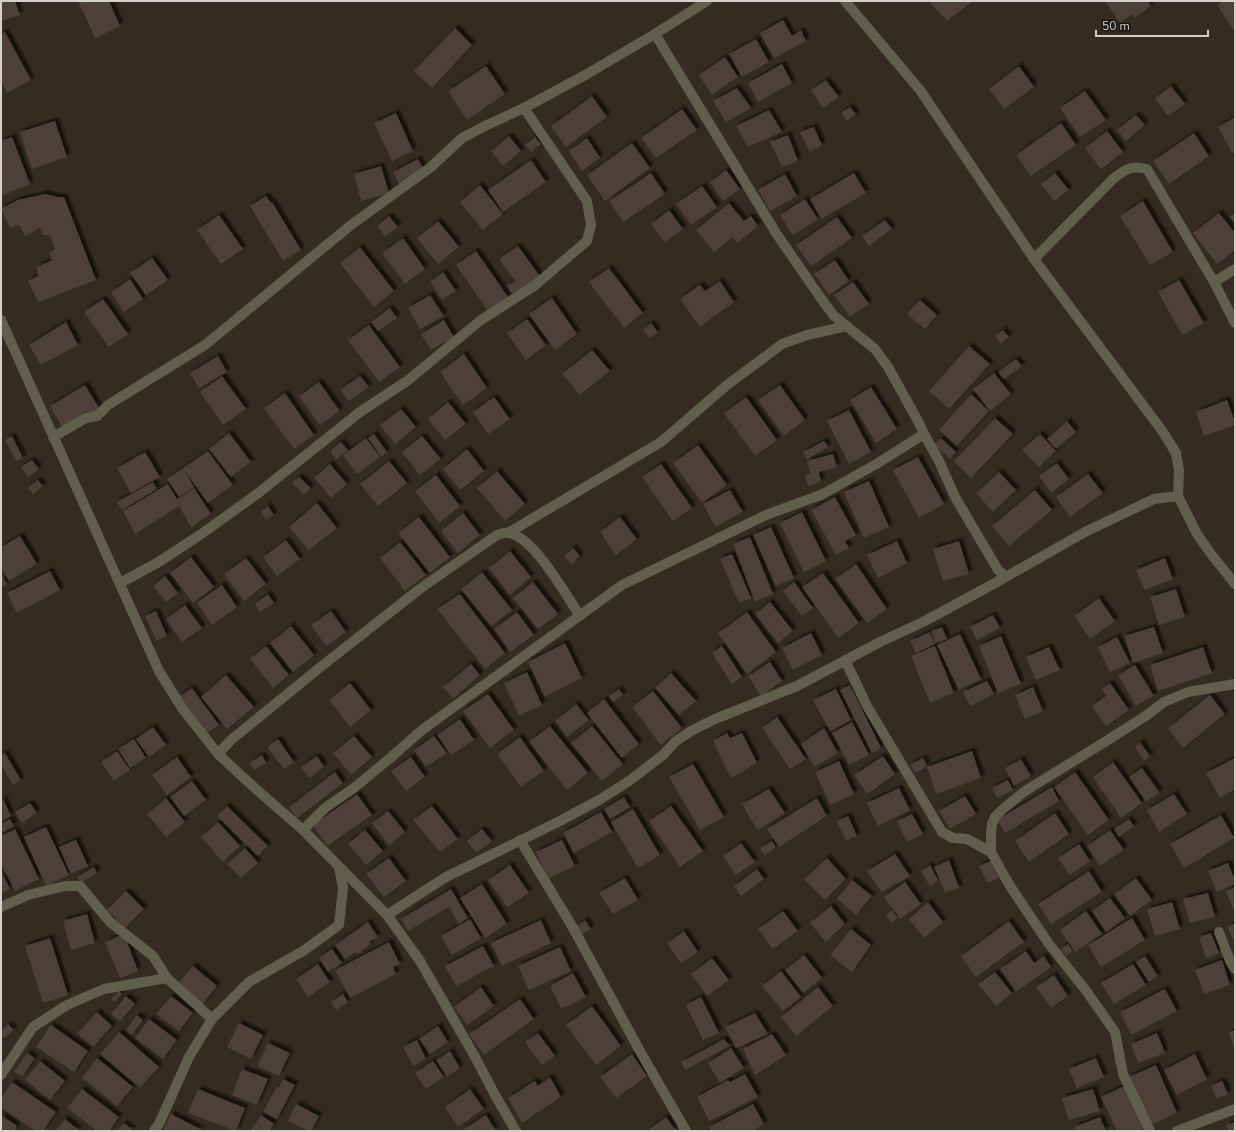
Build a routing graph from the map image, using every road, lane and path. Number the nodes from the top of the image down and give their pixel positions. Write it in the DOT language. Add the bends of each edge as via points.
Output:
graph roads {
  1 [pos="707,1"];
  2 [pos="845,1"];
  3 [pos="655,34"];
  4 [pos="524,108"];
  5 [pos="1034,259"];
  6 [pos="1235,269"];
  7 [pos="1214,282"];
  8 [pos="1,320"];
  9 [pos="1235,323"];
  10 [pos="847,326"];
  11 [pos="924,434"];
  12 [pos="53,437"];
  13 [pos="1178,496"];
  14 [pos="508,533"];
  15 [pos="1001,580"];
  16 [pos="120,583"];
  17 [pos="1235,584"];
  18 [pos="580,616"];
  19 [pos="845,660"];
  20 [pos="1235,684"];
  21 [pos="218,754"];
  22 [pos="303,830"];
  23 [pos="520,840"];
  24 [pos="991,852"];
  25 [pos="339,867"];
  26 [pos="1,907"];
  27 [pos="387,915"];
  28 [pos="1219,932"];
  29 [pos="1235,969"];
  30 [pos="167,978"];
  31 [pos="212,1019"];
  32 [pos="1,1075"];
  33 [pos="1235,1109"];
  34 [pos="154,1131"];
  35 [pos="516,1131"];
  36 [pos="686,1131"];
  37 [pos="1150,1131"];
  38 [pos="1177,1131"];
  1 -- 3 [label="street"];
  2 -- 5 [label="street" via="920,90"];
  3 -- 4 [label="street"];
  3 -- 10 [label="street" via="776,233 834,316"];
  4 -- 12 [label="street" via="462,138 431,167 350,225 205,344 108,405 97,416 86,418"];
  4 -- 16 [label="street" via="588,201 591,225 587,241 534,286 481,320 407,381 360,412 257,494 157,564"];
  5 -- 7 [label="street" via="1114,178 1137,166 1147,169"];
  5 -- 13 [label="street" via="1176,453 1179,470"];
  6 -- 7 [label="street"];
  7 -- 9 [label="street"];
  8 -- 12 [label="street"];
  10 -- 11 [label="street" via="875,349 888,367"];
  10 -- 14 [label="street" via="807,335 782,344 726,385 661,442"];
  11 -- 15 [label="street" via="955,497 998,570"];
  11 -- 18 [label="street" via="823,494 766,515 622,585"];
  12 -- 16 [label="street"];
  13 -- 15 [label="street" via="1154,499 1120,515"];
  13 -- 17 [label="street" via="1197,534"];
  14 -- 18 [label="street" via="522,538 546,564"];
  14 -- 21 [label="street" via="497,535 487,541 421,588 231,740"];
  15 -- 19 [label="street"];
  16 -- 21 [label="street" via="159,671 182,708"];
  18 -- 22 [label="street" via="422,730 354,788 325,808"];
  19 -- 23 [label="street" via="797,686 691,731 629,781 586,807"];
  19 -- 24 [label="street" via="867,706 942,832 953,838 967,839"];
  20 -- 24 [label="street" via="1188,692 1164,702 1025,791 1003,809 992,824"];
  21 -- 22 [label="street"];
  22 -- 25 [label="street"];
  23 -- 27 [label="street" via="446,877"];
  23 -- 36 [label="street" via="572,926"];
  24 -- 37 [label="street" via="1028,915 1115,1032 1123,1074"];
  25 -- 27 [label="street"];
  25 -- 31 [label="street" via="343,888 338,925 303,951 249,982"];
  26 -- 30 [label="street" via="28,894 65,886 80,886 110,922 153,956"];
  27 -- 35 [label="street" via="420,961"];
  28 -- 29 [label="street"];
  30 -- 31 [label="street"];
  30 -- 32 [label="street" via="104,989 67,1005 33,1027"];
  31 -- 34 [label="street" via="189,1057"];
  33 -- 38 [label="street"];
}
